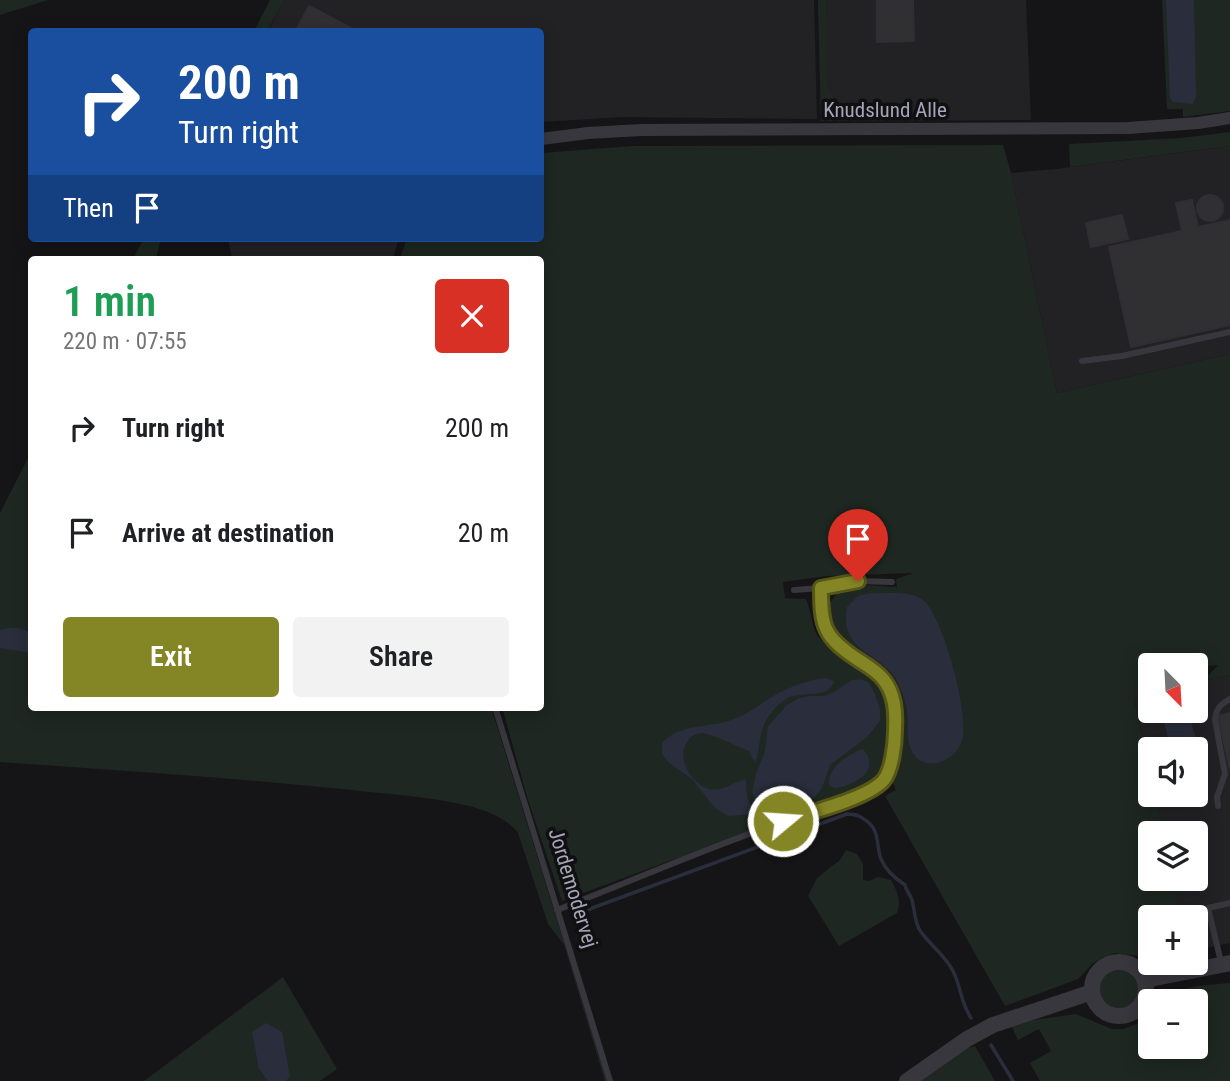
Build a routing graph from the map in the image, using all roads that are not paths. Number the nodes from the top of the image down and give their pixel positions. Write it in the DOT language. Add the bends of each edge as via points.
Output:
graph roads {
  1 [pos="1230,118"];
  2 [pos="544,139"];
  3 [pos="1230,332"];
  4 [pos="1082,361"];
  5 [pos="892,582"];
  6 [pos="821,588"];
  7 [pos="794,590"];
  8 [pos="1230,699"];
  9 [pos="496,711"];
  10 [pos="1218,806"];
  11 [pos="1230,904"];
  12 [pos="557,910"];
  13 [pos="1226,964"];
  14 [pos="1146,984"];
  15 [pos="1093,997"];
  16 [pos="610,1081"];
  17 [pos="907,1081"];
  1 -- 2 [label="street, Knudslund Alle" via="1128,128 641,130"];
  3 -- 4 [label="lane"];
  5 -- 6 [label="lane" via="858,581"];
  6 -- 7 [label="lane"];
  6 -- 12 [label="lane" via="827,634 883,678 895,704 894,751 884,780 867,792"];
  8 -- 10 [label="lane" via="1220,704 1215,720 1225,774"];
  9 -- 12 [label="lane, Jordemodervej"];
  11 -- 13 [label="lane" via="1208,908"];
  12 -- 16 [label="lane, Jordemodervej"];
  13 -- 14 [label="street"];
  14 -- 15 [label="street" via="1143,1003 1127,1016 1107,1014"];
  14 -- 15 [label="street" via="1133,966 1114,963 1098,973"];
  15 -- 17 [label="street" via="993,1025"];
}
